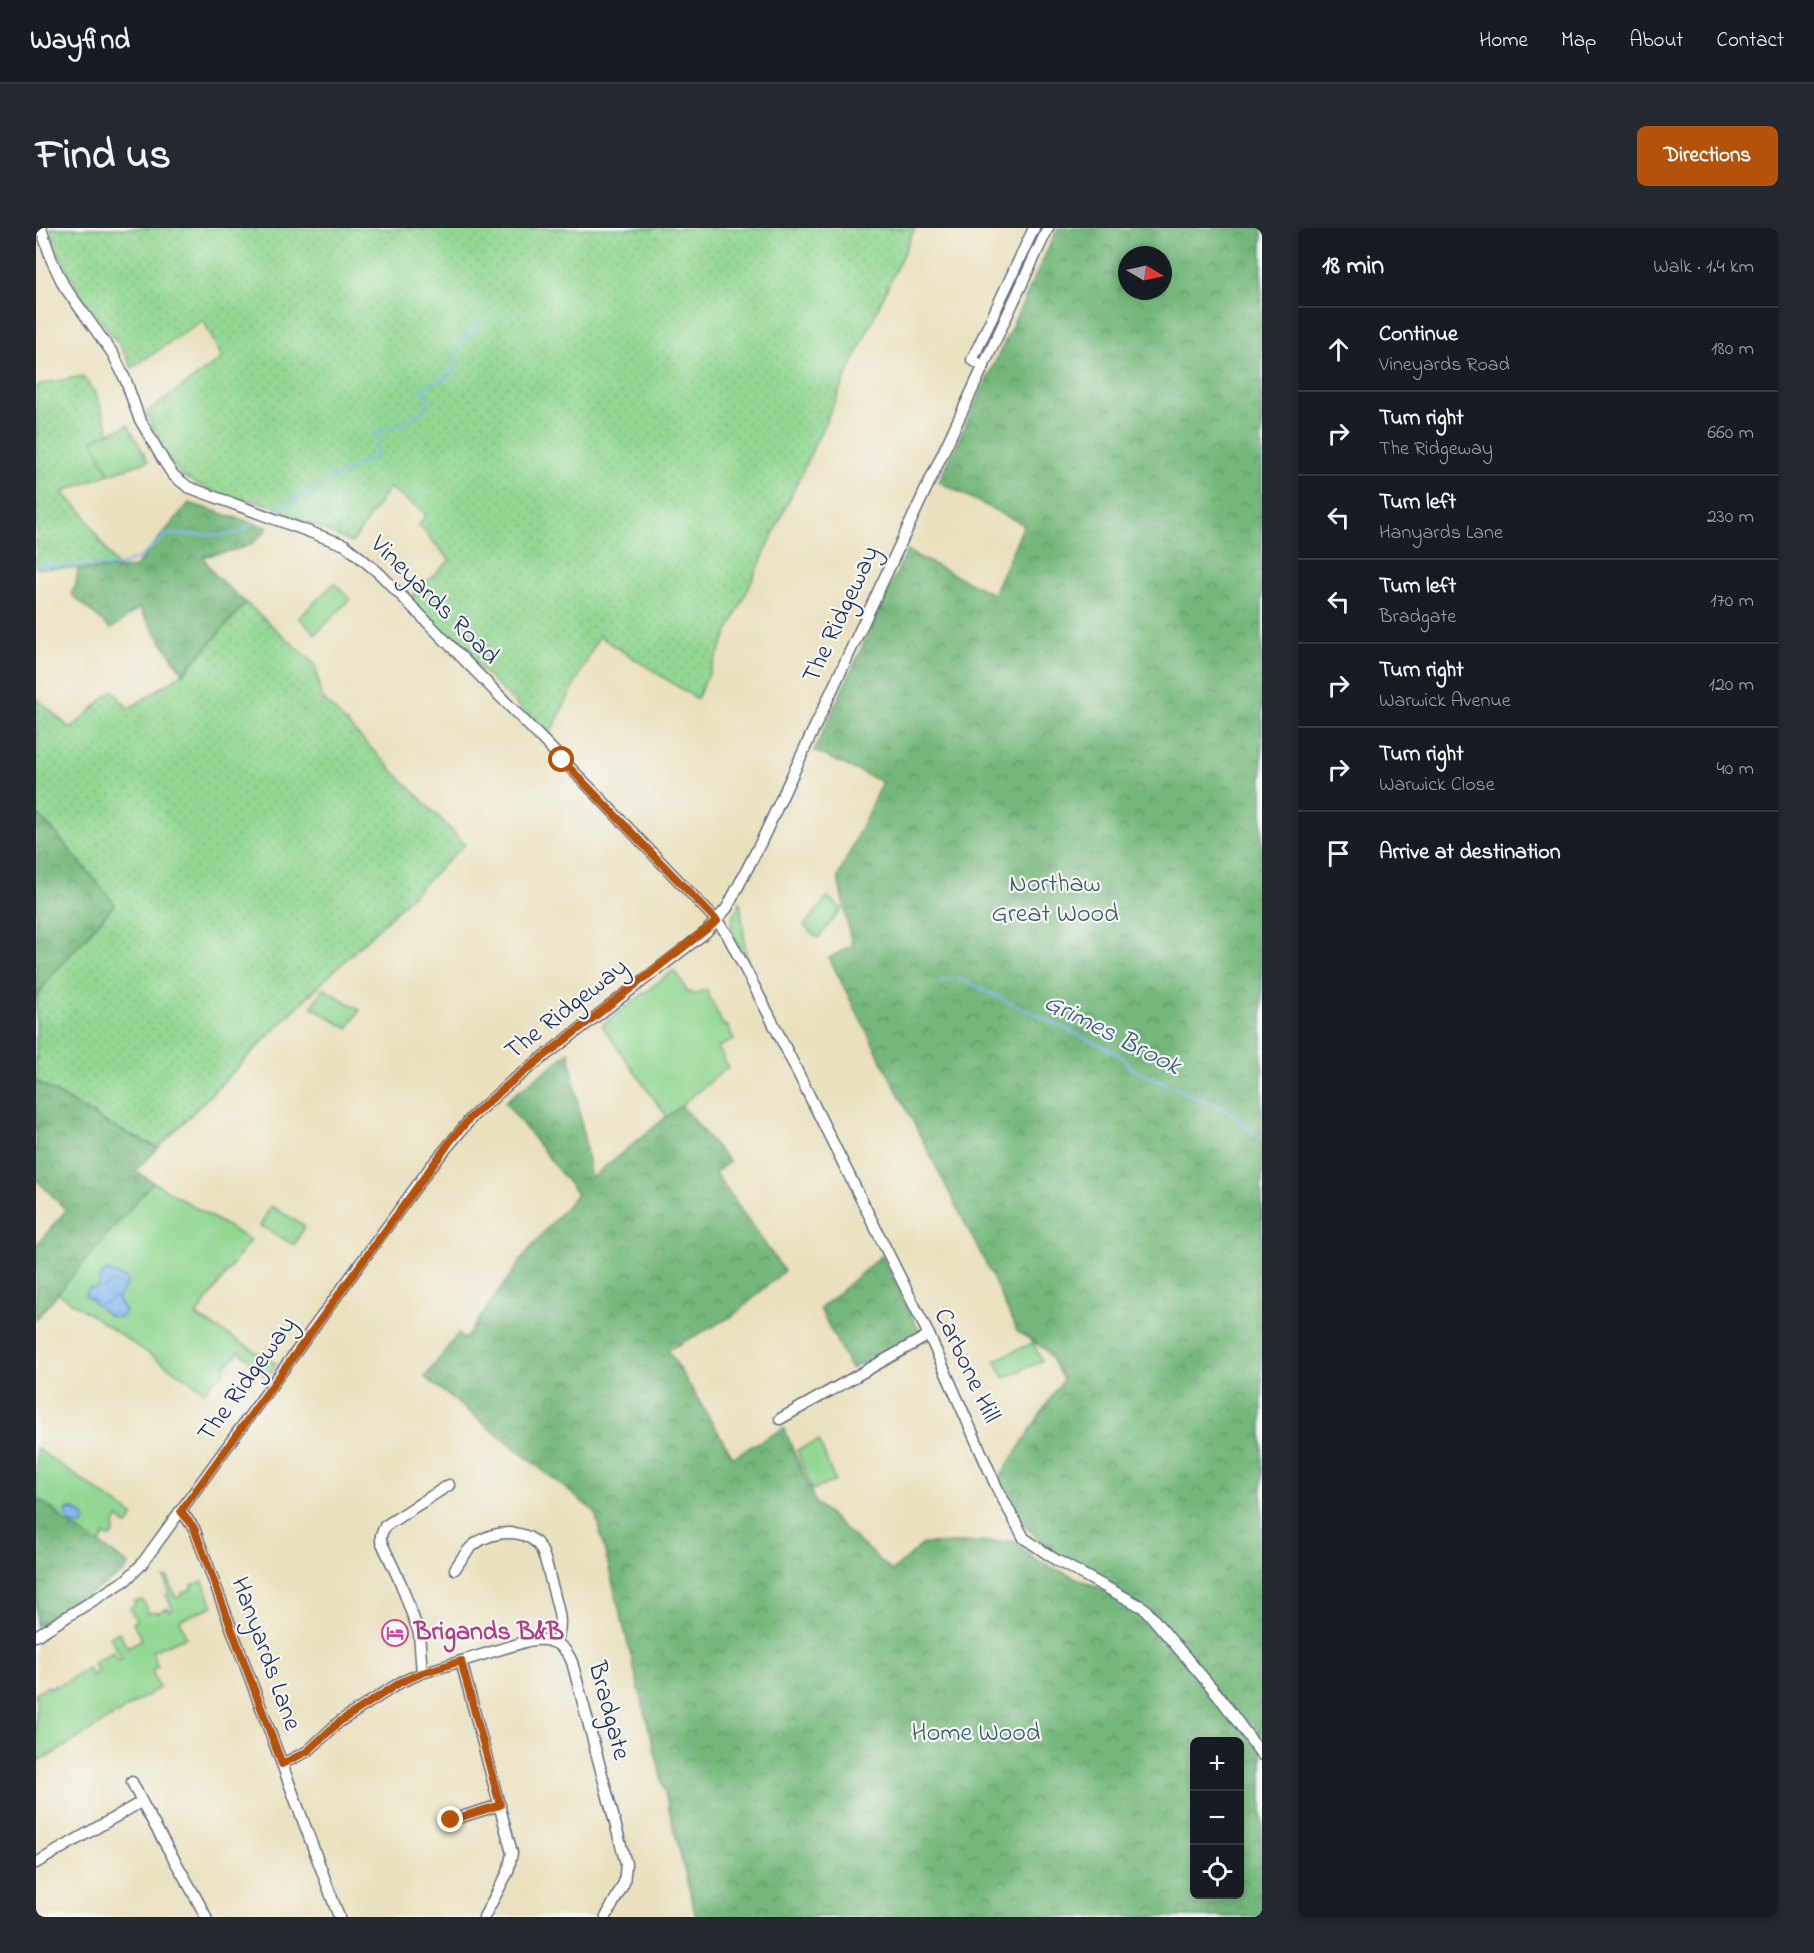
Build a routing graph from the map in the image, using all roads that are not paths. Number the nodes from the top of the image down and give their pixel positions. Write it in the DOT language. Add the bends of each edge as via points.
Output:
graph roads {
  1 [pos="41,228"];
  2 [pos="1034,228"];
  3 [pos="1048,228"];
  4 [pos="984,366"];
  5 [pos="717,921"];
  6 [pos="929,1335"];
  7 [pos="780,1419"];
  8 [pos="449,1485"];
  9 [pos="181,1511"];
  10 [pos="455,1569"];
  11 [pos="36,1636"];
  12 [pos="556,1642"];
  13 [pos="461,1661"];
  14 [pos="422,1673"];
  15 [pos="1262,1755"];
  16 [pos="282,1764"];
  17 [pos="132,1782"];
  18 [pos="141,1802"];
  19 [pos="500,1805"];
  20 [pos="451,1820"];
  21 [pos="36,1863"];
  22 [pos="206,1917"];
  23 [pos="339,1917"];
  24 [pos="484,1917"];
  25 [pos="606,1917"];
  1 -- 5 [label="street, Vineyards Road" via="64,286 113,354 139,418 173,475 188,487 345,545 379,573"];
  2 -- 4 [label="street" via="972,360"];
  3 -- 4 [label="street, The Ridgeway"];
  4 -- 5 [label="street, The Ridgeway" via="761,842"];
  5 -- 6 [label="street, Carbone Hill" via="769,1015"];
  5 -- 9 [label="street, The Ridgeway" via="472,1116"];
  6 -- 7 [label="street"];
  6 -- 15 [label="street, Carbone Hill" via="997,1488 1024,1538 1144,1608 1218,1695"];
  8 -- 14 [label="street" via="385,1526 381,1535 419,1633"];
  9 -- 11 [label="street, The Ridgeway" via="126,1580"];
  9 -- 16 [label="street, Hanyards Lane" via="194,1528"];
  10 -- 12 [label="street" via="484,1538 502,1533 529,1538 541,1549 561,1620"];
  12 -- 13 [label="street, Bradgate" via="536,1639"];
  12 -- 25 [label="street, Bradgate" via="572,1662 626,1864 624,1884"];
  13 -- 14 [label="street, Bradgate"];
  13 -- 19 [label="street"];
  14 -- 16 [label="street, Bradgate" via="386,1691 339,1722 308,1751"];
  16 -- 23 [label="street, Hanyards Lane"];
  17 -- 18 [label="street"];
  18 -- 21 [label="street"];
  18 -- 22 [label="street"];
  19 -- 20 [label="street"];
  19 -- 24 [label="street" via="512,1859"];
}
